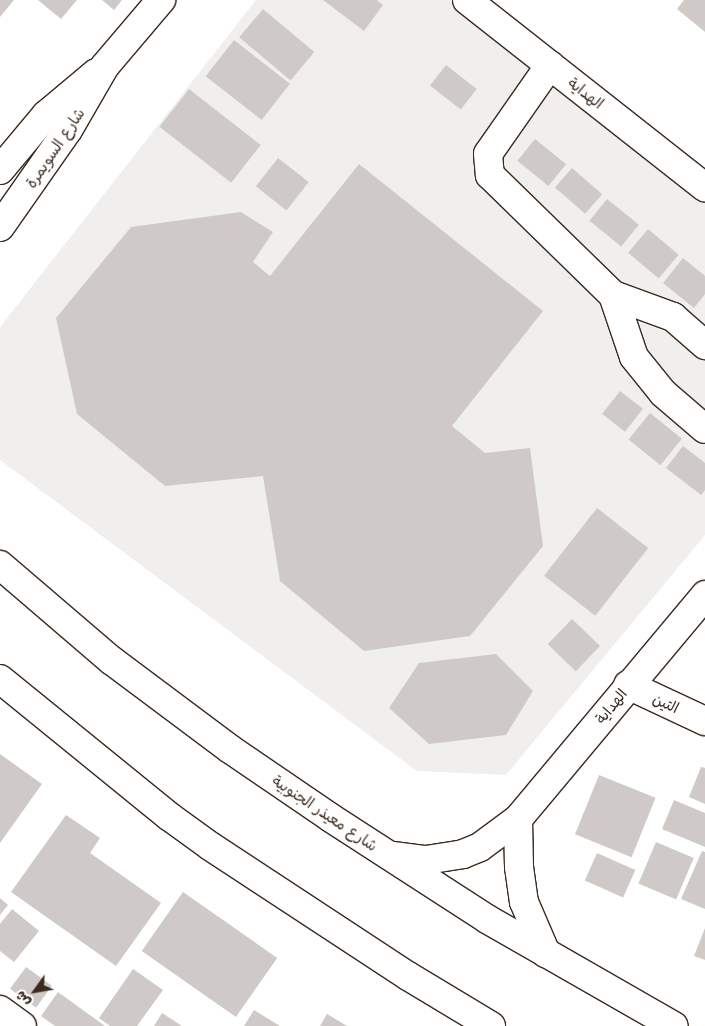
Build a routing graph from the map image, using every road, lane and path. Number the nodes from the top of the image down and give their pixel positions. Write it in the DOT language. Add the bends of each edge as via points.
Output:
graph roads {
  1 [pos="161,0"];
  2 [pos="467,0"];
  3 [pos="550,65"];
  4 [pos="105,66"];
  5 [pos="0,170"];
  6 [pos="705,187"];
  7 [pos="0,227"];
  8 [pos="613,295"];
  9 [pos="705,345"];
  10 [pos="705,429"];
  11 [pos="0,565"];
  12 [pos="705,595"];
  13 [pos="0,679"];
  14 [pos="628,685"];
  15 [pos="705,721"];
  16 [pos="518,820"];
  17 [pos="389,856"];
  18 [pos="546,953"];
  19 [pos="0,1010"];
  20 [pos="22,1026"];
  21 [pos="491,1026"];
  22 [pos="674,1026"];
  1 -- 4 [label="street, شارع السويمرة"];
  2 -- 3 [label="street, الهداية"];
  3 -- 6 [label="street, الهداية"];
  3 -- 8 [label="street" via="488,154 490,175"];
  4 -- 5 [label="street, شارع السويمرة" via="46,115"];
  4 -- 7 [label="street, شارع السويمرة" via="68,130"];
  8 -- 9 [label="street" via="673,317"];
  8 -- 10 [label="street" via="634,357 663,394"];
  11 -- 17 [label="street, شارع معيذر الجنوبية" via="43,605 135,678 230,749"];
  12 -- 14 [label="street, الهداية"];
  13 -- 21 [label="street" via="210,846 408,976"];
  14 -- 15 [label="street, التين"];
  14 -- 16 [label="street, الهداية"];
  16 -- 17 [label="street, الهداية" via="480,847 463,854 426,860"];
  16 -- 18 [label="street" via="524,902"];
  17 -- 18 [label="street, شارع معيذر الجنوبية"];
  18 -- 22 [label="street, شارع معيذر الجنوبية"];
  19 -- 20 [label="street"];
}
